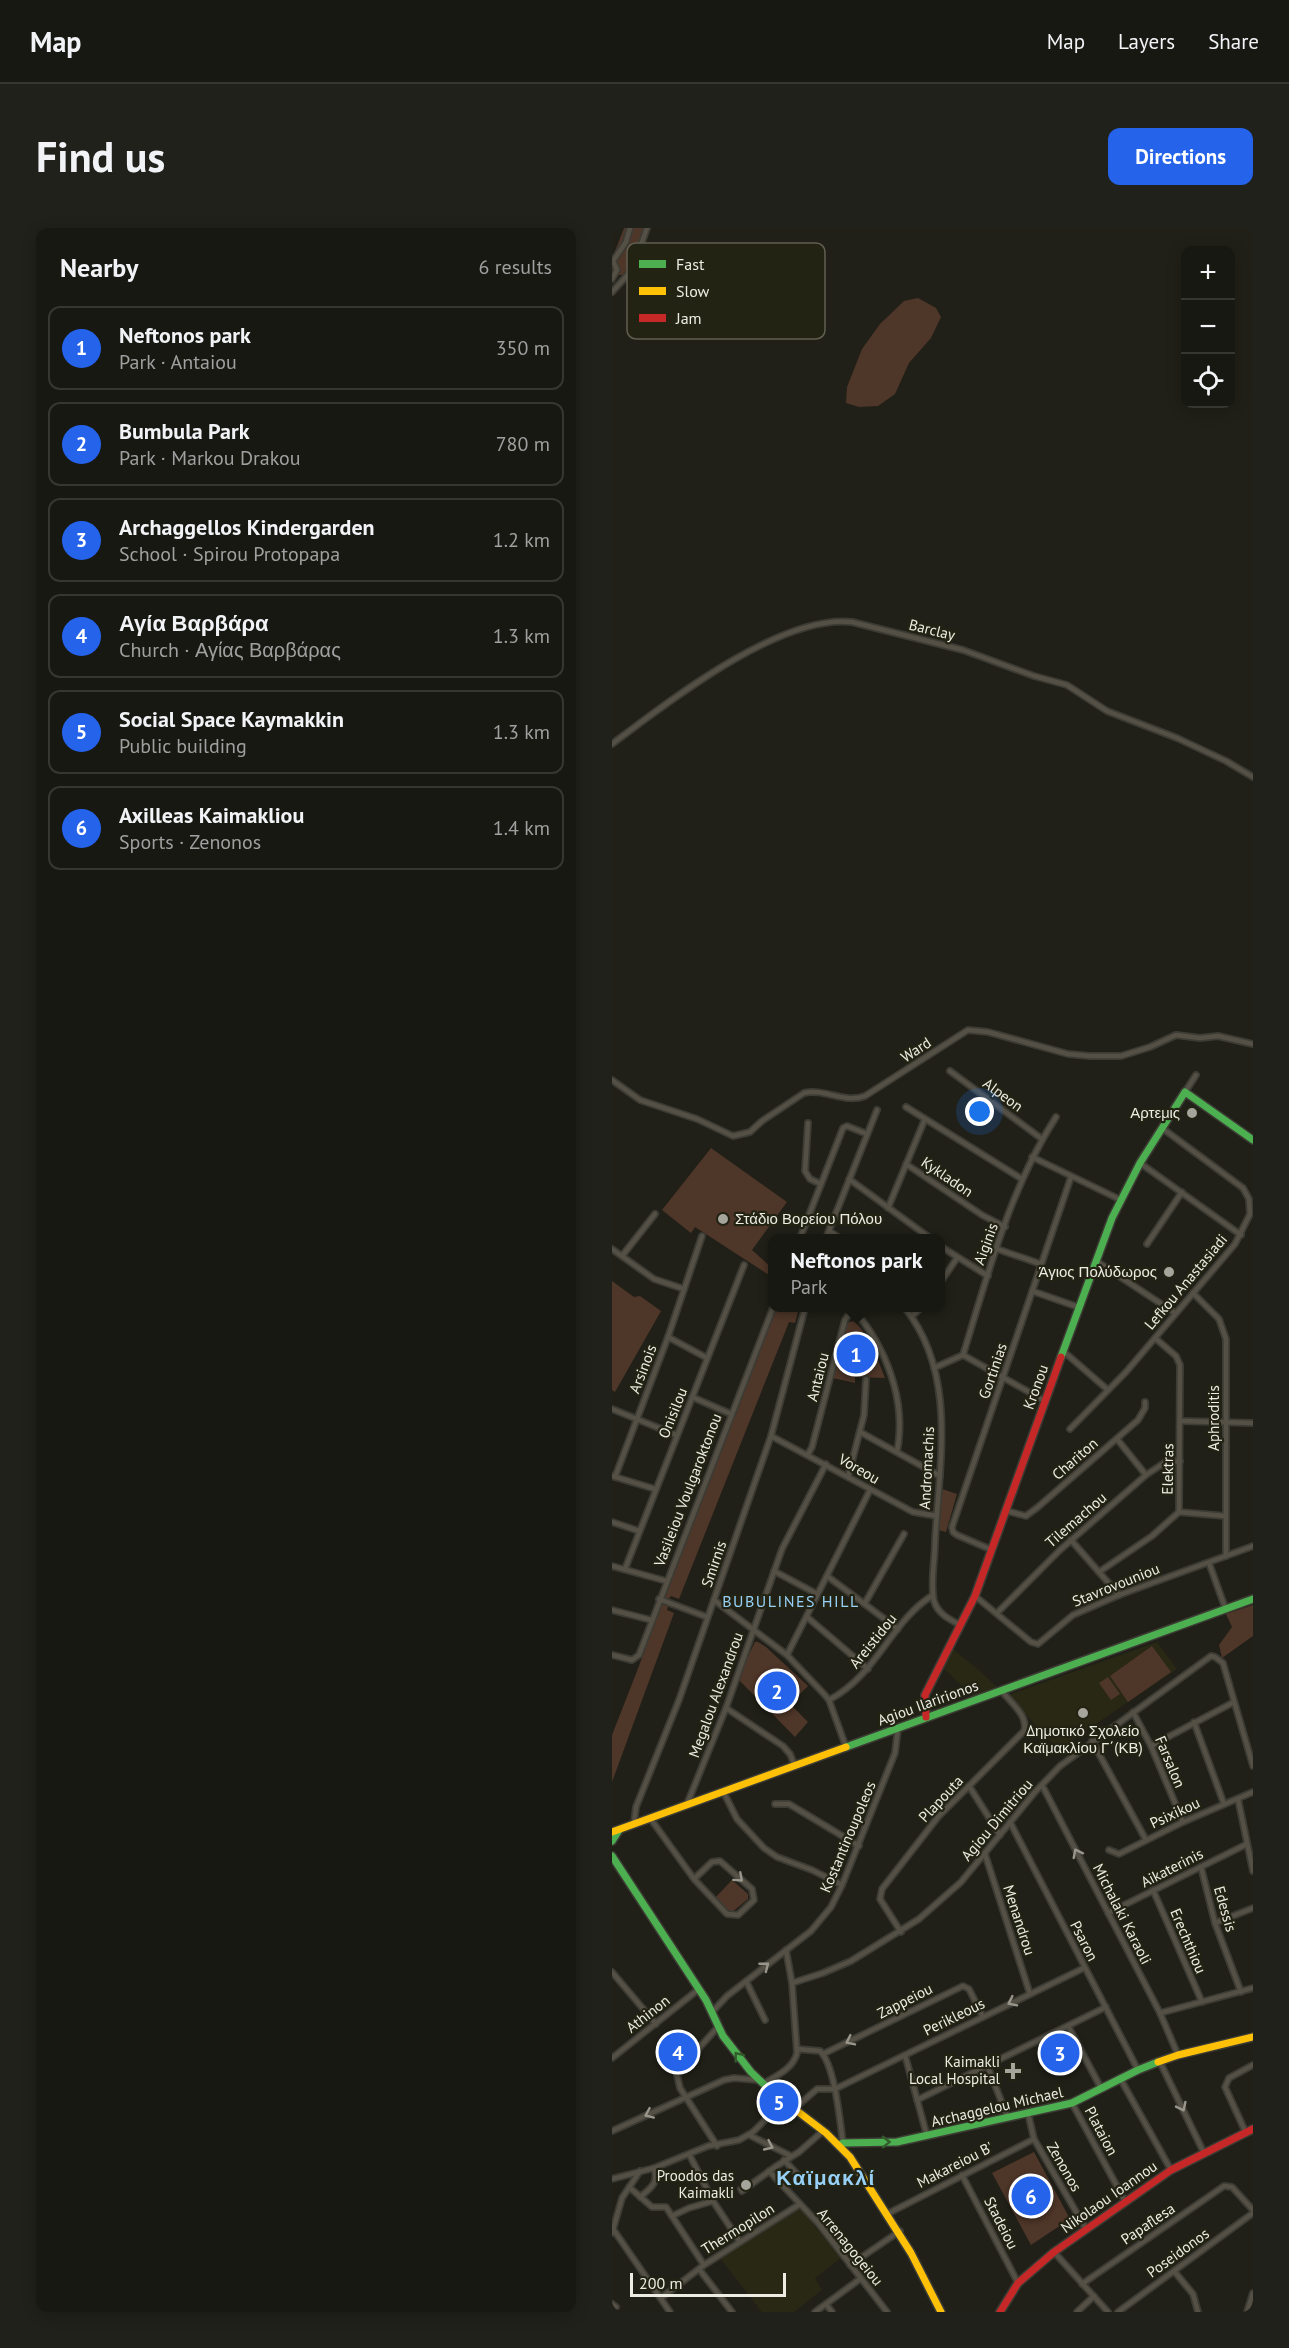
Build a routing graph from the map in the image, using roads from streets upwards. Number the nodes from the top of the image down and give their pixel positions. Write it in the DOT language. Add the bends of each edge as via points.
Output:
graph roads {
  1 [pos="630,228"];
  2 [pos="647,228"];
  3 [pos="642,243"];
  4 [pos="627,276"];
  5 [pos="612,279"];
  6 [pos="612,292"];
  7 [pos="612,744"];
  8 [pos="1253,777"];
  9 [pos="1253,1044"];
  10 [pos="950,1071"];
  11 [pos="1196,1075"];
  12 [pos="612,1080"];
  13 [pos="1185,1092"];
  14 [pos="906,1107"];
  15 [pos="877,1110"];
  16 [pos="1056,1117"];
  17 [pos="925,1119"];
  18 [pos="808,1123"];
  19 [pos="1162,1128"];
  20 [pos="867,1134"];
  21 [pos="1042,1138"];
  22 [pos="1253,1140"];
  23 [pos="1032,1157"];
  24 [pos="1140,1163"];
  25 [pos="906,1164"];
  26 [pos="1071,1177"];
  27 [pos="849,1179"];
  28 [pos="1022,1179"];
  29 [pos="821,1184"];
  30 [pos="1182,1192"];
  31 [pos="1120,1200"];
  32 [pos="888,1208"];
  33 [pos="656,1214"];
  34 [pos="1005,1227"];
  35 [pos="829,1231"];
  36 [pos="802,1234"];
  37 [pos="828,1234"];
  38 [pos="833,1234"];
  39 [pos="923,1234"];
  40 [pos="1241,1235"];
  41 [pos="702,1236"];
  42 [pos="1147,1244"];
  43 [pos="612,1249"];
  44 [pos="997,1249"];
  45 [pos="945,1250"];
  46 [pos="622,1256"];
  47 [pos="957,1258"];
  48 [pos="1095,1261"];
  49 [pos="1041,1264"];
  50 [pos="744,1265"];
  51 [pos="945,1276"];
  52 [pos="988,1276"];
  53 [pos="684,1289"];
  54 [pos="1032,1291"];
  55 [pos="1193,1293"];
  56 [pos="1078,1308"];
  57 [pos="771,1312"];
  58 [pos="804,1312"];
  59 [pos="850,1312"];
  60 [pos="855,1312"];
  61 [pos="908,1312"];
  62 [pos="916,1312"];
  63 [pos="1175,1313"];
  64 [pos="912,1316"];
  65 [pos="668,1337"];
  66 [pos="1155,1338"];
  67 [pos="1063,1351"];
  68 [pos="963,1355"];
  69 [pos="707,1358"];
  70 [pos="934,1368"];
  71 [pos="866,1378"];
  72 [pos="1003,1378"];
  73 [pos="1108,1390"];
  74 [pos="692,1397"];
  75 [pos="1045,1401"];
  76 [pos="1145,1402"];
  77 [pos="612,1409"];
  78 [pos="731,1414"];
  79 [pos="637,1420"];
  80 [pos="1181,1420"];
  81 [pos="1227,1422"];
  82 [pos="1253,1423"];
  83 [pos="1070,1430"];
  84 [pos="860,1432"];
  85 [pos="676,1435"];
  86 [pos="771,1436"];
  87 [pos="1117,1439"];
  88 [pos="897,1452"];
  89 [pos="808,1454"];
  90 [pos="1180,1461"];
  91 [pos="826,1464"];
  92 [pos="1146,1475"];
  93 [pos="614,1476"];
  94 [pos="940,1476"];
  95 [pos="848,1477"];
  96 [pos="655,1489"];
  97 [pos="870,1490"];
  98 [pos="1007,1511"];
  99 [pos="1179,1512"];
  100 [pos="937,1516"];
  101 [pos="1225,1516"];
  102 [pos="612,1522"];
  103 [pos="639,1531"];
  104 [pos="904,1534"];
  105 [pos="1071,1540"];
  106 [pos="1253,1546"];
  107 [pos="992,1550"];
  108 [pos="1226,1556"];
  109 [pos="1209,1563"];
  110 [pos="612,1566"];
  111 [pos="625,1569"];
  112 [pos="774,1570"];
  113 [pos="1100,1572"];
  114 [pos="827,1576"];
  115 [pos="666,1581"];
  116 [pos="817,1594"];
  117 [pos="933,1595"];
  118 [pos="1119,1595"];
  119 [pos="975,1596"];
  120 [pos="659,1599"];
  121 [pos="1253,1599"];
  122 [pos="714,1600"];
  123 [pos="865,1604"];
  124 [pos="612,1610"];
  125 [pos="1226,1610"];
  126 [pos="997,1613"];
  127 [pos="707,1617"];
  128 [pos="807,1617"];
  129 [pos="651,1620"];
  130 [pos="960,1625"];
  131 [pos="753,1628"];
  132 [pos="898,1629"];
  133 [pos="612,1655"];
  134 [pos="787,1655"];
  135 [pos="868,1669"];
  136 [pos="1001,1690"];
  137 [pos="829,1700"];
  138 [pos="1234,1702"];
  139 [pos="726,1708"];
  140 [pos="1133,1712"];
  141 [pos="926,1717"];
  142 [pos="1194,1722"];
  143 [pos="898,1728"];
  144 [pos="1092,1741"];
  145 [pos="1151,1746"];
  146 [pos="846,1747"];
  147 [pos="1253,1764"];
  148 [pos="795,1766"];
  149 [pos="1042,1785"];
  150 [pos="969,1786"];
  151 [pos="723,1791"];
  152 [pos="1253,1792"];
  153 [pos="1238,1799"];
  154 [pos="687,1804"];
  155 [pos="775,1804"];
  156 [pos="1224,1804"];
  157 [pos="650,1818"];
  158 [pos="1010,1822"];
  159 [pos="1183,1822"];
  160 [pos="634,1823"];
  161 [pos="620,1828"];
  162 [pos="612,1832"];
  163 [pos="1000,1835"];
  164 [pos="1146,1840"];
  165 [pos="612,1841"];
  166 [pos="1247,1844"];
  167 [pos="859,1846"];
  168 [pos="1108,1850"];
  169 [pos="985,1854"];
  170 [pos="612,1856"];
  171 [pos="1201,1867"];
  172 [pos="1253,1871"];
  173 [pos="694,1879"];
  174 [pos="842,1886"];
  175 [pos="1153,1890"];
  176 [pos="1253,1908"];
  177 [pos="1108,1913"];
  178 [pos="1215,1923"];
  179 [pos="901,1932"];
  180 [pos="786,1950"];
  181 [pos="1084,1968"];
  182 [pos="612,1972"];
  183 [pos="746,1981"];
  184 [pos="792,1983"];
  185 [pos="1253,1988"];
  186 [pos="699,1989"];
  187 [pos="1241,1992"];
  188 [pos="1030,1994"];
  189 [pos="1202,2002"];
  190 [pos="1106,2007"];
  191 [pos="713,2011"];
  192 [pos="1160,2013"];
  193 [pos="983,2017"];
  194 [pos="765,2020"];
  195 [pos="656,2024"];
  196 [pos="1068,2026"];
  197 [pos="718,2027"];
  198 [pos="1253,2037"];
  199 [pos="797,2049"];
  200 [pos="823,2054"];
  201 [pos="905,2055"];
  202 [pos="1178,2055"];
  203 [pos="612,2058"];
  204 [pos="1160,2062"];
  205 [pos="1253,2064"];
  206 [pos="987,2065"];
  207 [pos="1138,2070"];
  208 [pos="1120,2078"];
  209 [pos="761,2082"];
  210 [pos="1101,2088"];
  211 [pos="835,2089"];
  212 [pos="774,2093"];
  213 [pos="687,2097"];
  214 [pos="917,2100"];
  215 [pos="1072,2103"];
  216 [pos="795,2108"];
  217 [pos="1028,2114"];
  218 [pos="1008,2118"];
  219 [pos="612,2122"];
  220 [pos="1253,2128"];
  221 [pos="615,2130"];
  222 [pos="823,2131"];
  223 [pos="1246,2133"];
  224 [pos="748,2135"];
  225 [pos="928,2137"];
  226 [pos="1034,2139"];
  227 [pos="841,2144"];
  228 [pos="718,2146"];
  229 [pos="1204,2153"];
  230 [pos="689,2154"];
  231 [pos="791,2156"];
  232 [pos="784,2160"];
  233 [pos="654,2168"];
  234 [pos="1171,2170"];
  235 [pos="640,2171"];
  236 [pos="769,2171"];
  237 [pos="962,2175"];
  238 [pos="800,2177"];
  239 [pos="612,2179"];
  240 [pos="629,2187"];
  241 [pos="741,2189"];
  242 [pos="640,2197"];
  243 [pos="713,2201"];
  244 [pos="1125,2202"];
  245 [pos="800,2204"];
  246 [pos="1253,2212"];
  247 [pos="887,2214"];
  248 [pos="672,2216"];
  249 [pos="1086,2229"];
  250 [pos="613,2231"];
  251 [pos="900,2231"];
  252 [pos="740,2242"];
  253 [pos="1054,2252"];
  254 [pos="704,2265"];
  255 [pos="850,2265"];
  256 [pos="699,2269"];
  257 [pos="1174,2271"];
  258 [pos="860,2278"];
  259 [pos="1018,2283"];
  260 [pos="1083,2284"];
  261 [pos="1253,2293"];
  262 [pos="1094,2296"];
  263 [pos="661,2298"];
  264 [pos="826,2304"];
  265 [pos="1198,2310"];
  266 [pos="670,2312"];
  267 [pos="732,2312"];
  268 [pos="815,2312"];
  269 [pos="832,2312"];
  270 [pos="887,2312"];
  271 [pos="941,2312"];
  272 [pos="1000,2312"];
  273 [pos="1077,2312"];
  274 [pos="1108,2312"];
  275 [pos="1118,2312"];
  276 [pos="1191,2312"];
  277 [pos="1247,2312"];
  1 -- 5 [label="street" via="613,261 616,270"];
  2 -- 3 [label="street"];
  4 -- 6 [label="street"];
  7 -- 8 [label="street, Barclay" via="676,696 735,659 802,628 835,620 963,650 1067,686 1107,711 1178,738"];
  9 -- 12 [label="street, Ward" via="1218,1036 1176,1035 1120,1056 1090,1056 968,1030 865,1096 858,1099 812,1091 750,1132 733,1136 640,1100"];
  10 -- 21 [label="street, Alpeon"];
  11 -- 13 [label="street, Kronou"];
  13 -- 19 [label="street, Kronou"];
  13 -- 22 [label="street"];
  14 -- 17 [label="street"];
  15 -- 20 [label="street"];
  16 -- 21 [label="street, Aiginis"];
  17 -- 25 [label="street"];
  17 -- 28 [label="street"];
  18 -- 29 [label="street" via="805,1171 810,1179"];
  19 -- 24 [label="street, Kronou"];
  19 -- 40 [label="street, Lefkou Anastasiadi" via="1245,1190 1250,1210"];
  20 -- 27 [label="street"];
  20 -- 29 [label="street" via="845,1126"];
  21 -- 23 [label="street, Aiginis"];
  23 -- 26 [label="street"];
  23 -- 28 [label="street, Aiginis"];
  24 -- 30 [label="street"];
  24 -- 31 [label="street, Kronou"];
  25 -- 32 [label="street"];
  25 -- 34 [label="street, Kykladon"];
  26 -- 31 [label="street"];
  26 -- 49 [label="street, Gortinias"];
  27 -- 32 [label="street"];
  27 -- 35 [label="street"];
  28 -- 34 [label="street, Aiginis"];
  29 -- 36 [label="street"];
  30 -- 40 [label="street"];
  30 -- 42 [label="street"];
  31 -- 48 [label="street, Kronou"];
  32 -- 39 [label="street"];
  33 -- 46 [label="street"];
  34 -- 44 [label="street, Aiginis"];
  35 -- 37 [label="street"];
  35 -- 38 [label="street"];
  40 -- 55 [label="street, Lefkou Anastasiadi"];
  41 -- 53 [label="street, Arsinois"];
  43 -- 46 [label="street"];
  44 -- 49 [label="street"];
  44 -- 52 [label="street, Aiginis"];
  45 -- 47 [label="street"];
  46 -- 53 [label="street" via="654,1279"];
  47 -- 51 [label="street"];
  47 -- 52 [label="street"];
  48 -- 56 [label="street, Kronou"];
  48 -- 63 [label="street"];
  49 -- 54 [label="street, Gortinias"];
  50 -- 69 [label="street, Onisilou"];
  52 -- 68 [label="street, Aiginis"];
  53 -- 65 [label="street, Arsinois"];
  54 -- 56 [label="street"];
  54 -- 72 [label="street, Gortinias"];
  55 -- 63 [label="street, Lefkou Anastasiadi"];
  55 -- 81 [label="street, Aphroditis" via="1214,1313 1224,1331"];
  56 -- 67 [label="street, Kronou"];
  57 -- 78 [label="street, Vasileiou Voulgaroktonou"];
  58 -- 86 [label="street, Smirnis"];
  59 -- 89 [label="street, Antaiou"];
  60 -- 88 [label="street" via="877,1343 895,1387 900,1422"];
  61 -- 64 [label="street, Andromachis"];
  62 -- 64 [label="street"];
  63 -- 66 [label="street, Lefkou Anastasiadi"];
  64 -- 70 [label="street, Andromachis"];
  65 -- 69 [label="street, Arsinois"];
  65 -- 79 [label="street, Arsinois"];
  66 -- 73 [label="street, Lefkou Anastasiadi"];
  66 -- 80 [label="street, Elektras" via="1180,1362"];
  67 -- 73 [label="street"];
  67 -- 75 [label="street, Kronou"];
  68 -- 70 [label="street"];
  68 -- 72 [label="street"];
  69 -- 74 [label="street, Onisilou"];
  70 -- 94 [label="street, Andromachis" via="942,1422"];
  71 -- 84 [label="street"];
  72 -- 75 [label="street"];
  72 -- 107 [label="street, Gortinias" via="952,1527 957,1535"];
  73 -- 83 [label="street, Lefkou Anastasiadi"];
  74 -- 78 [label="street"];
  74 -- 85 [label="street, Onisilou"];
  75 -- 98 [label="street, Kronou"];
  76 -- 87 [label="street, Chariton" via="1138,1420"];
  77 -- 79 [label="street"];
  78 -- 115 [label="street, Vasileiou Voulgaroktonou"];
  79 -- 85 [label="street"];
  79 -- 93 [label="street, Arsinois"];
  80 -- 81 [label="street"];
  80 -- 90 [label="street, Elektras"];
  81 -- 82 [label="street"];
  81 -- 101 [label="street, Aphroditis"];
  84 -- 88 [label="street"];
  84 -- 95 [label="street"];
  85 -- 96 [label="street, Onisilou"];
  86 -- 89 [label="street, Voreou"];
  86 -- 122 [label="street, Smirnis"];
  87 -- 92 [label="street"];
  87 -- 98 [label="street, Chariton" via="1026,1516"];
  88 -- 94 [label="street"];
  89 -- 91 [label="street, Voreou"];
  90 -- 92 [label="street, Tilemachou" via="1164,1464"];
  90 -- 99 [label="street, Elektras"];
  91 -- 95 [label="street, Voreou"];
  91 -- 112 [label="street, Megalou Alexandrou"];
  92 -- 105 [label="street, Tilemachou"];
  93 -- 96 [label="street"];
  94 -- 100 [label="street, Andromachis"];
  95 -- 97 [label="street, Voreou"];
  96 -- 103 [label="street, Onisilou"];
  97 -- 100 [label="street, Voreou" via="913,1512"];
  97 -- 114 [label="street"];
  98 -- 107 [label="street, Kronou"];
  99 -- 101 [label="street"];
  99 -- 113 [label="street, Elektras"];
  100 -- 117 [label="street, Andromachis"];
  101 -- 108 [label="street, Aphroditis"];
  102 -- 103 [label="street"];
  103 -- 111 [label="street, Onisilou"];
  104 -- 123 [label="street"];
  105 -- 113 [label="street"];
  105 -- 126 [label="street, Tilemachou"];
  106 -- 108 [label="street, Stavrovouniou"];
  107 -- 119 [label="street, Kronou"];
  108 -- 109 [label="street, Stavrovouniou"];
  109 -- 118 [label="street, Stavrovouniou"];
  109 -- 125 [label="street"];
  110 -- 111 [label="street"];
  111 -- 115 [label="street"];
  112 -- 116 [label="street"];
  112 -- 131 [label="street, Megalou Alexandrou"];
  113 -- 118 [label="street"];
  114 -- 116 [label="street"];
  114 -- 123 [label="street"];
  115 -- 120 [label="street, Vasileiou Voulgaroktonou"];
  116 -- 128 [label="street"];
  117 -- 130 [label="street" via="940,1613"];
  117 -- 132 [label="street, Areistidou"];
  118 -- 126 [label="street, Stavrovouniou" via="1069,1617 1036,1645"];
  119 -- 126 [label="street, Stavrovouniou"];
  119 -- 130 [label="street, Kronou"];
  120 -- 127 [label="street"];
  120 -- 129 [label="street, Vasileiou Voulgaroktonou"];
  121 -- 125 [label="street, Agiou Ilaririonos"];
  122 -- 127 [label="street, Smirnis"];
  122 -- 131 [label="street"];
  123 -- 132 [label="street"];
  124 -- 129 [label="street"];
  125 -- 136 [label="street, Agiou Ilaririonos"];
  127 -- 160 [label="street, Smirnis" via="636,1807"];
  128 -- 134 [label="street"];
  128 -- 135 [label="street"];
  129 -- 133 [label="street, Vasileiou Voulgaroktonou" via="636,1659"];
  130 -- 141 [label="street, Kronou" via="925,1695"];
  131 -- 134 [label="street"];
  131 -- 139 [label="street, Megalou Alexandrou"];
  132 -- 135 [label="street, Areistidou"];
  134 -- 137 [label="street"];
  135 -- 137 [label="street, Areistidou"];
  136 -- 141 [label="street, Agiou Ilaririonos"];
  136 -- 150 [label="street, Plapouta" via="1024,1717 1025,1728"];
  137 -- 146 [label="street"];
  138 -- 140 [label="street, Agiou Dimitriou" via="1223,1663 1211,1656"];
  138 -- 142 [label="street"];
  138 -- 147 [label="street"];
  139 -- 148 [label="street" via="786,1748"];
  139 -- 154 [label="street, Megalou Alexandrou"];
  140 -- 144 [label="street, Agiou Dimitriou"];
  140 -- 145 [label="street, Farsalon"];
  141 -- 143 [label="street, Agiou Ilaririonos"];
  142 -- 145 [label="street"];
  142 -- 156 [label="street"];
  143 -- 146 [label="street, Agiou Ilaririonos"];
  143 -- 167 [label="street, Kostantinoupoleos" via="896,1749"];
  144 -- 149 [label="street, Agiou Dimitriou"];
  144 -- 164 [label="street"];
  145 -- 159 [label="street, Farsalon"];
  146 -- 148 [label="street, Agiou Ilaririonos"];
  148 -- 151 [label="street, Agiou Ilaririonos"];
  149 -- 158 [label="street, Agiou Dimitriou"];
  177 -- 149 [label="street, Michalaki Karaoli, one-way"];
  150 -- 163 [label="street"];
  150 -- 179 [label="street, Plapouta" via="938,1817 880,1892 881,1902"];
  151 -- 154 [label="street, Agiou Ilaririonos"];
  151 -- 174 [label="street" via="737,1819 764,1848"];
  152 -- 153 [label="street, Psixikou"];
  153 -- 156 [label="street, Psixikou"];
  153 -- 166 [label="street"];
  154 -- 157 [label="street, Agiou Ilaririonos"];
  155 -- 167 [label="street" via="789,1804"];
  156 -- 159 [label="street, Psixikou"];
  157 -- 160 [label="street, Agiou Ilaririonos"];
  157 -- 173 [label="street"];
  158 -- 163 [label="street, Agiou Dimitriou"];
  158 -- 181 [label="street, Psaron"];
  159 -- 164 [label="street, Psixikou"];
  160 -- 161 [label="street, Agiou Ilaririonos"];
  161 -- 162 [label="street, Agiou Ilaririonos"];
  161 -- 165 [label="street"];
  163 -- 169 [label="street, Agiou Dimitriou"];
  164 -- 168 [label="street, Psixikou" via="1119,1854"];
  166 -- 171 [label="street, Aikaterinis"];
  166 -- 172 [label="street"];
  167 -- 174 [label="street, Kostantinoupoleos"];
  169 -- 179 [label="street, Agiou Dimitriou" via="951,1892"];
  169 -- 188 [label="street, Menandrou"];
  170 -- 186 [label="street"];
  171 -- 175 [label="street, Aikaterinis"];
  171 -- 178 [label="street, Edessis"];
  173 -- 173 [label="street, one-way" via="712,1862 720,1861 752,1889 754,1900 741,1913 729,1915"];
  174 -- 180 [label="street, Kostantinoupoleos" via="823,1918"];
  175 -- 177 [label="street, Aikaterinis"];
  175 -- 189 [label="street, Erechthiou"];
  176 -- 178 [label="street"];
  177 -- 192 [label="street, Michalaki Karaoli"];
  178 -- 187 [label="street, Edessis"];
  179 -- 184 [label="street, Agiou Dimitriou" via="843,1964"];
  183 -- 180 [label="street, Kostantinoupoleos, one-way"];
  180 -- 184 [label="street"];
  181 -- 188 [label="street, Perikleous"];
  181 -- 190 [label="street, Psaron"];
  182 -- 195 [label="street"];
  183 -- 191 [label="street, Kostantinoupoleos"];
  183 -- 194 [label="street"];
  184 -- 199 [label="street"];
  185 -- 187 [label="street"];
  186 -- 191 [label="street"];
  186 -- 195 [label="street, Athinon"];
  187 -- 189 [label="street"];
  188 -- 193 [label="street, Perikleous, one-way"];
  189 -- 192 [label="street"];
  190 -- 196 [label="street"];
  190 -- 207 [label="street, Psaron"];
  191 -- 197 [label="street"];
  192 -- 202 [label="street, Michalaki Karaoli"];
  193 -- 200 [label="street, Zappeiou, one-way" via="969,1989 963,1986"];
  193 -- 201 [label="street, Perikleous"];
  195 -- 203 [label="street, Athinon"];
  196 -- 206 [label="street"];
  196 -- 210 [label="street"];
  209 -- 197 [label="street, one-way"];
  197 -- 213 [label="street" via="677,2072 680,2088"];
  198 -- 202 [label="street, Archaggelou Michael"];
  199 -- 200 [label="street"];
  199 -- 209 [label="street" via="793,2063"];
  200 -- 211 [label="street"];
  201 -- 211 [label="street, Perikleous"];
  201 -- 214 [label="street"];
  202 -- 204 [label="street, Archaggelou Michael"];
  204 -- 207 [label="street, Archaggelou Michael"];
  204 -- 229 [label="street, one-way"];
  205 -- 223 [label="street" via="1229,2078 1225,2086"];
  206 -- 214 [label="street"];
  206 -- 218 [label="street"];
  207 -- 208 [label="street, Archaggelou Michael"];
  208 -- 210 [label="street, Archaggelou Michael"];
  208 -- 234 [label="street"];
  209 -- 212 [label="street"];
  209 -- 213 [label="street" via="724,2080"];
  210 -- 215 [label="street, Archaggelou Michael"];
  211 -- 216 [label="street, Perikleous" via="817,2090"];
  211 -- 227 [label="street"];
  212 -- 216 [label="street"];
  212 -- 224 [label="street" via="772,2113"];
  213 -- 221 [label="street, one-way"];
  213 -- 228 [label="street"];
  214 -- 225 [label="street"];
  215 -- 217 [label="street, Archaggelou Michael"];
  215 -- 244 [label="street, Plataion"];
  216 -- 222 [label="street"];
  217 -- 218 [label="street, Archaggelou Michael"];
  217 -- 226 [label="street, Zenonos"];
  218 -- 225 [label="street, Archaggelou Michael"];
  219 -- 221 [label="street"];
  220 -- 223 [label="street, Nikolaou Ioannou"];
  222 -- 227 [label="street"];
  222 -- 231 [label="street"];
  223 -- 229 [label="street, Nikolaou Ioannou"];
  224 -- 228 [label="street"];
  224 -- 231 [label="street, one-way"];
  227 -- 225 [label="street, Archaggelou Michael, one-way"];
  226 -- 237 [label="street, Makareiou B'"];
  226 -- 249 [label="street, Zenonos"];
  227 -- 247 [label="street"];
  228 -- 230 [label="street"];
  229 -- 234 [label="street, Nikolaou Ioannou"];
  230 -- 233 [label="street"];
  230 -- 243 [label="street"];
  231 -- 232 [label="street"];
  232 -- 236 [label="street"];
  232 -- 238 [label="street"];
  233 -- 235 [label="street"];
  233 -- 242 [label="street" via="655,2183"];
  234 -- 244 [label="street, Nikolaou Ioannou"];
  235 -- 239 [label="street"];
  235 -- 240 [label="street"];
  236 -- 241 [label="street"];
  236 -- 245 [label="street, Arrenagogeiou"];
  237 -- 247 [label="street, Makareiou B'"];
  237 -- 259 [label="street, Stadeiou"];
  240 -- 242 [label="street"];
  240 -- 250 [label="street"];
  242 -- 248 [label="street" via="652,2207 664,2206"];
  243 -- 248 [label="street"];
  243 -- 252 [label="street"];
  244 -- 249 [label="street, Nikolaou Ioannou"];
  245 -- 252 [label="street, Thermopilon"];
  245 -- 255 [label="street, Arrenagogeiou"];
  246 -- 257 [label="street, Poseidonos"];
  246 -- 260 [label="street, Papaflesa" via="1228,2185"];
  247 -- 251 [label="street"];
  248 -- 254 [label="street"];
  249 -- 253 [label="street, Nikolaou Ioannou"];
  250 -- 263 [label="street"];
  251 -- 255 [label="street"];
  251 -- 271 [label="street"];
  252 -- 254 [label="street, Thermopilon"];
  253 -- 259 [label="street, Nikolaou Ioannou"];
  253 -- 260 [label="street"];
  254 -- 256 [label="street, Thermopilon"];
  255 -- 258 [label="street, Arrenagogeiou"];
  256 -- 263 [label="street, Thermopilon"];
  256 -- 267 [label="street"];
  257 -- 265 [label="street" via="1193,2294"];
  257 -- 275 [label="street, Poseidonos"];
  258 -- 264 [label="street"];
  258 -- 270 [label="street, Arrenagogeiou"];
  259 -- 272 [label="street, Nikolaou Ioannou"];
  260 -- 262 [label="street"];
  261 -- 277 [label="street"];
  262 -- 273 [label="street"];
  262 -- 274 [label="street"];
  263 -- 266 [label="street"];
  264 -- 268 [label="street"];
  264 -- 269 [label="street"];
  265 -- 276 [label="street"];
}
